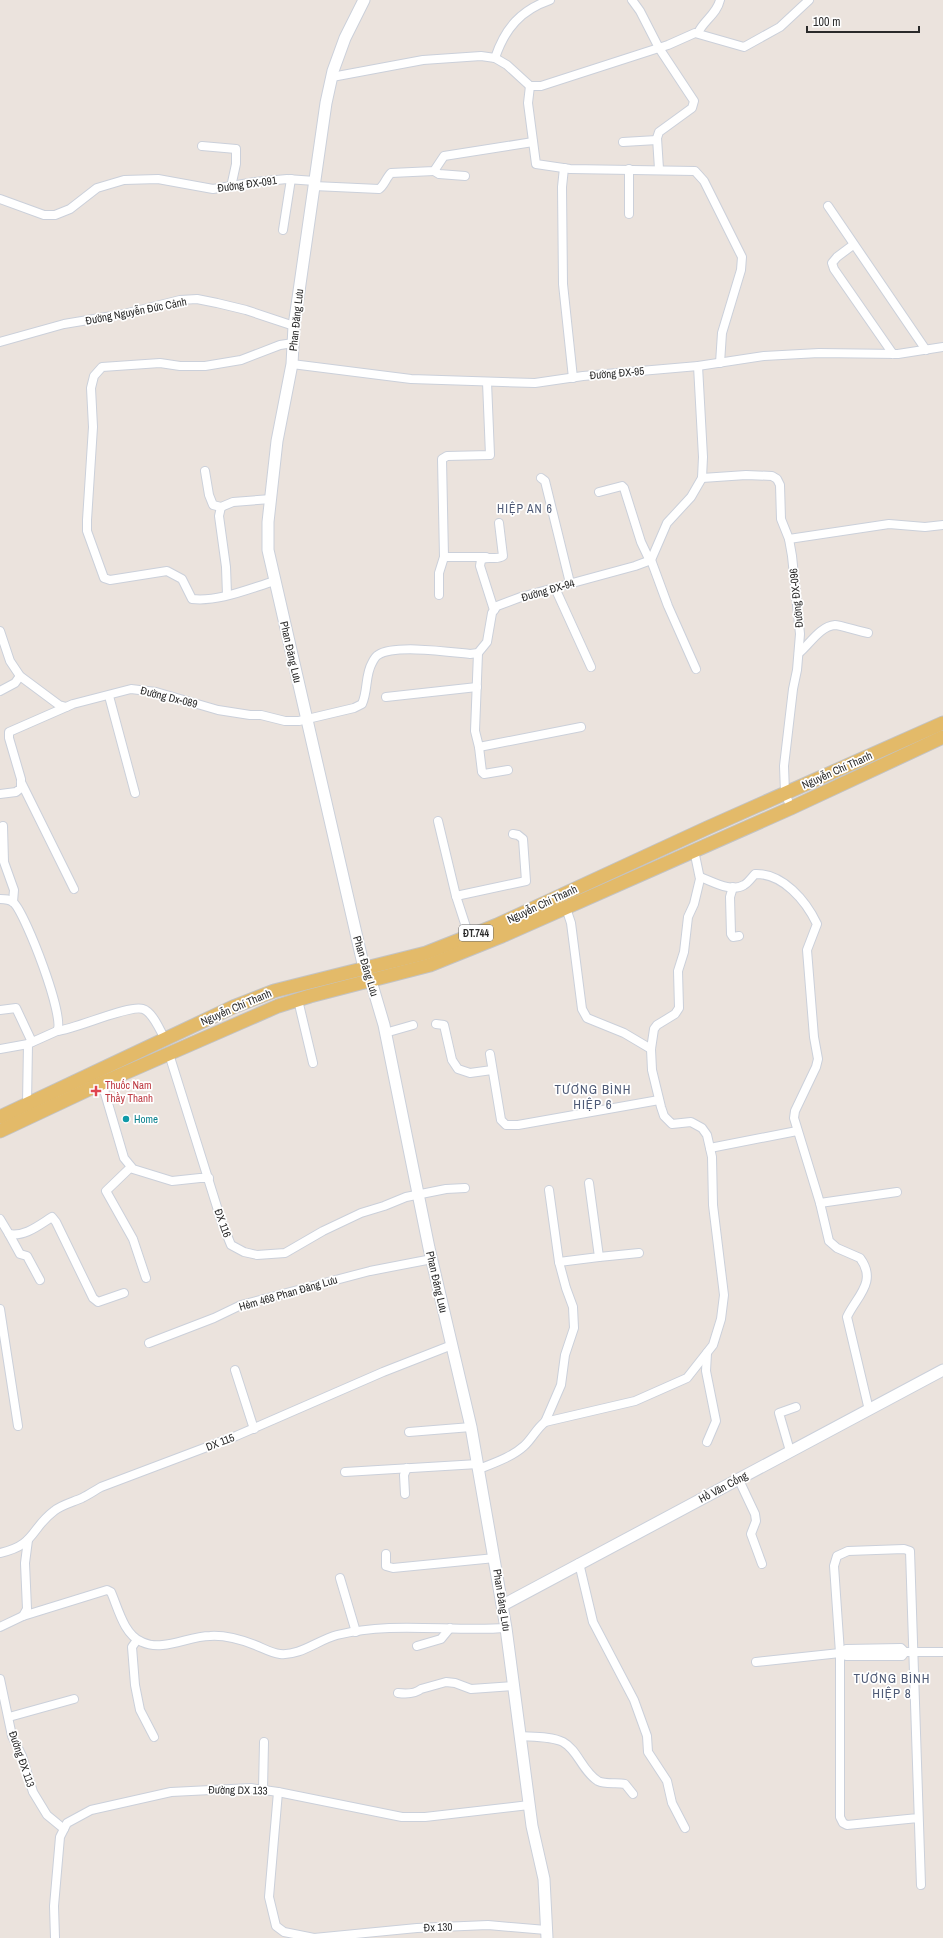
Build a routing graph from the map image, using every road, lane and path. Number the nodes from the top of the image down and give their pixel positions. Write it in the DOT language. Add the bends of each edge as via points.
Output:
graph roads {
  1 [pos="364,0"];
  2 [pos="550,0"];
  3 [pos="632,0"];
  4 [pos="720,0"];
  5 [pos="808,0"];
  6 [pos="698,33"];
  7 [pos="659,48"];
  8 [pos="495,58"];
  9 [pos="332,77"];
  10 [pos="530,86"];
  11 [pos="657,140"];
  12 [pos="533,142"];
  13 [pos="623,142"];
  14 [pos="202,146"];
  15 [pos="564,168"];
  16 [pos="629,169"];
  17 [pos="659,169"];
  18 [pos="434,170"];
  19 [pos="465,176"];
  20 [pos="291,179"];
  21 [pos="315,183"];
  22 [pos="231,187"];
  23 [pos="0,199"];
  24 [pos="828,206"];
  25 [pos="629,214"];
  26 [pos="283,230"];
  27 [pos="854,245"];
  28 [pos="294,326"];
  29 [pos="0,342"];
  30 [pos="293,343"];
  31 [pos="943,347"];
  32 [pos="926,350"];
  33 [pos="893,354"];
  34 [pos="720,363"];
  35 [pos="292,364"];
  36 [pos="698,366"];
  37 [pos="573,378"];
  38 [pos="487,382"];
  39 [pos="205,471"];
  40 [pos="541,478"];
  41 [pos="702,478"];
  42 [pos="599,492"];
  43 [pos="271,498"];
  44 [pos="221,507"];
  45 [pos="499,523"];
  46 [pos="943,525"];
  47 [pos="788,539"];
  48 [pos="444,557"];
  49 [pos="486,557"];
  50 [pos="650,560"];
  51 [pos="274,581"];
  52 [pos="570,583"];
  53 [pos="555,588"];
  54 [pos="227,595"];
  55 [pos="439,595"];
  56 [pos="494,610"];
  57 [pos="0,631"];
  58 [pos="868,634"];
  59 [pos="478,652"];
  60 [pos="799,653"];
  61 [pos="591,667"];
  62 [pos="696,669"];
  63 [pos="20,676"];
  64 [pos="477,687"];
  65 [pos="0,691"];
  66 [pos="109,696"];
  67 [pos="386,698"];
  68 [pos="66,707"];
  69 [pos="306,719"];
  70 [pos="943,723"];
  71 [pos="581,727"];
  72 [pos="943,737"];
  73 [pos="479,747"];
  74 [pos="508,770"];
  75 [pos="21,781"];
  76 [pos="135,793"];
  77 [pos="785,793"];
  78 [pos="0,794"];
  79 [pos="791,808"];
  80 [pos="438,821"];
  81 [pos="3,826"];
  82 [pos="513,834"];
  83 [pos="694,850"];
  84 [pos="700,877"];
  85 [pos="733,887"];
  86 [pos="74,889"];
  87 [pos="561,895"];
  88 [pos="456,896"];
  89 [pos="0,899"];
  90 [pos="14,902"];
  91 [pos="566,908"];
  92 [pos="469,936"];
  93 [pos="739,936"];
  94 [pos="364,968"];
  95 [pos="371,981"];
  96 [pos="298,1000"];
  97 [pos="0,1010"];
  98 [pos="436,1024"];
  99 [pos="413,1025"];
  100 [pos="57,1031"];
  101 [pos="385,1033"];
  102 [pos="165,1039"];
  103 [pos="30,1043"];
  104 [pos="0,1049"];
  105 [pos="651,1049"];
  106 [pos="169,1054"];
  107 [pos="490,1054"];
  108 [pos="314,1063"];
  109 [pos="492,1070"];
  110 [pos="102,1083"];
  111 [pos="659,1100"];
  112 [pos="27,1104"];
  113 [pos="33,1116"];
  114 [pos="0,1117"];
  115 [pos="0,1131"];
  116 [pos="797,1131"];
  117 [pos="710,1148"];
  118 [pos="131,1167"];
  119 [pos="209,1178"];
  120 [pos="589,1183"];
  121 [pos="465,1188"];
  122 [pos="549,1190"];
  123 [pos="897,1192"];
  124 [pos="418,1194"];
  125 [pos="820,1203"];
  126 [pos="0,1219"];
  127 [pos="10,1234"];
  128 [pos="639,1253"];
  129 [pos="599,1257"];
  130 [pos="432,1260"];
  131 [pos="559,1262"];
  132 [pos="146,1278"];
  133 [pos="40,1280"];
  134 [pos="124,1293"];
  135 [pos="0,1309"];
  136 [pos="149,1343"];
  137 [pos="452,1344"];
  138 [pos="707,1352"];
  139 [pos="235,1370"];
  140 [pos="942,1373"];
  141 [pos="796,1407"];
  142 [pos="869,1410"];
  143 [pos="545,1422"];
  144 [pos="18,1426"];
  145 [pos="471,1427"];
  146 [pos="254,1429"];
  147 [pos="409,1432"];
  148 [pos="707,1442"];
  149 [pos="790,1451"];
  150 [pos="478,1466"];
  151 [pos="406,1468"];
  152 [pos="345,1472"];
  153 [pos="738,1478"];
  154 [pos="405,1494"];
  155 [pos="28,1540"];
  156 [pos="0,1553"];
  157 [pos="386,1554"];
  158 [pos="495,1558"];
  159 [pos="579,1563"];
  160 [pos="762,1564"];
  161 [pos="340,1578"];
  162 [pos="503,1605"];
  163 [pos="23,1616"];
  164 [pos="0,1627"];
  165 [pos="450,1628"];
  166 [pos="506,1628"];
  167 [pos="356,1632"];
  168 [pos="137,1640"];
  169 [pos="417,1646"];
  170 [pos="909,1652"];
  171 [pos="943,1652"];
  172 [pos="841,1653"];
  173 [pos="756,1662"];
  174 [pos="0,1679"];
  175 [pos="513,1686"];
  176 [pos="398,1694"];
  177 [pos="74,1699"];
  178 [pos="9,1717"];
  179 [pos="520,1736"];
  180 [pos="154,1738"];
  181 [pos="264,1742"];
  182 [pos="263,1790"];
  183 [pos="278,1792"];
  184 [pos="633,1794"];
  185 [pos="529,1805"];
  186 [pos="918,1818"];
  187 [pos="685,1828"];
  188 [pos="64,1829"];
  189 [pos="921,1885"];
  190 [pos="547,1934"];
  191 [pos="55,1938"];
  192 [pos="314,1938"];
  1 -- 9 [label="street, Phan Đăng Lưu" via="338,52"];
  2 -- 8 [label="street" via="520,15 499,47"];
  3 -- 7 [label="street"];
  4 -- 6 [label="street"];
  5 -- 6 [label="street" via="780,27 744,47"];
  6 -- 7 [label="street"];
  7 -- 10 [label="street" via="540,86"];
  7 -- 11 [label="street" via="694,101 692,108 659,132"];
  8 -- 9 [label="street" via="481,56 423,60"];
  8 -- 10 [label="street" via="507,65"];
  9 -- 21 [label="street, Phan Đăng Lưu"];
  10 -- 12 [label="street" via="528,103"];
  11 -- 13 [label="street"];
  11 -- 17 [label="street"];
  12 -- 15 [label="street" via="536,164"];
  12 -- 18 [label="street" via="444,156"];
  14 -- 22 [label="street" via="236,150"];
  15 -- 16 [label="street"];
  15 -- 37 [label="street" via="563,284"];
  16 -- 17 [label="street"];
  16 -- 25 [label="street"];
  17 -- 34 [label="street" via="698,173 715,200 742,257 738,281 722,333"];
  18 -- 19 [label="street" via="439,174"];
  18 -- 21 [label="street, Đường ĐX-091" via="391,173 379,189"];
  20 -- 21 [label="street, Đường ĐX-091"];
  20 -- 22 [label="street, Đường ĐX-091"];
  20 -- 26 [label="street"];
  21 -- 28 [label="street, Phan Đăng Lưu"];
  22 -- 23 [label="street, Đường ĐX-091" via="213,190 184,185 173,180 124,180 97,188 70,209 55,215 44,215"];
  24 -- 27 [label="street"];
  27 -- 32 [label="street"];
  27 -- 33 [label="street" via="836,257 832,263 834,269"];
  28 -- 29 [label="street, Đường Nguyễn Đức Cảnh" via="217,303 180,300 124,314 64,324"];
  28 -- 30 [label="street, Phan Đăng Lưu"];
  30 -- 35 [label="street, Phan Đăng Lưu"];
  30 -- 54 [label="street" via="280,345 241,360 212,365 120,365 102,367 94,376 91,388 93,427 87,531 104,578 110,580 167,571 182,579 192,599"];
  31 -- 32 [label="street, Đường ĐX-95"];
  32 -- 33 [label="street, Đường ĐX-95"];
  33 -- 34 [label="street, Đường ĐX-95" via="819,353 764,356"];
  34 -- 36 [label="street, Đường ĐX-95"];
  35 -- 38 [label="street, Đường ĐX-95" via="411,379"];
  35 -- 43 [label="street, Phan Đăng Lưu" via="277,441"];
  36 -- 37 [label="street, Đường ĐX-95"];
  36 -- 41 [label="street"];
  37 -- 38 [label="street, Đường ĐX-95" via="535,383"];
  38 -- 48 [label="street" via="490,455 446,456 442,459"];
  39 -- 44 [label="street" via="213,505"];
  40 -- 52 [label="street" via="545,481"];
  41 -- 47 [label="street, Đường ĐX-096" via="746,475 772,476 777,479 780,485 781,520"];
  41 -- 50 [label="street" via="691,497 667,523"];
  42 -- 50 [label="street" via="622,486 624,488 641,542"];
  43 -- 44 [label="street" via="233,502"];
  43 -- 51 [label="street, Phan Đăng Lưu" via="268,550"];
  44 -- 54 [label="street" via="219,516"];
  45 -- 49 [label="street" via="503,556"];
  46 -- 47 [label="street" via="925,527 889,524"];
  47 -- 60 [label="street, Đường ĐX-096" via="799,609"];
  48 -- 49 [label="street"];
  48 -- 55 [label="street" via="439,573"];
  49 -- 56 [label="street" via="481,560 480,566"];
  50 -- 52 [label="street, Đường ĐX-94"];
  50 -- 62 [label="street"];
  51 -- 54 [label="street"];
  51 -- 69 [label="street, Phan Đăng Lưu"];
  52 -- 53 [label="street, Đường ĐX-94"];
  53 -- 56 [label="street, Đường ĐX-94" via="521,597"];
  53 -- 61 [label="street"];
  56 -- 59 [label="street" via="487,642"];
  57 -- 63 [label="street" via="10,660"];
  58 -- 60 [label="street" via="835,625 823,629"];
  59 -- 64 [label="street"];
  59 -- 69 [label="street" via="470,654 420,649 378,655 371,664 366,696 362,704"];
  60 -- 77 [label="street, Đường ĐX-096" via="784,766"];
  63 -- 65 [label="street" via="16,683"];
  63 -- 68 [label="street" via="59,705"];
  64 -- 67 [label="street"];
  64 -- 73 [label="street" via="475,731"];
  66 -- 68 [label="street, Đường Dx-089"];
  66 -- 69 [label="street, Đường Dx-089" via="139,689 218,710 261,715 285,721"];
  66 -- 76 [label="street"];
  68 -- 75 [label="street, Đường Dx-089" via="10,732 9,738"];
  69 -- 94 [label="street, Phan Đăng Lưu"];
  70 -- 77 [label="main road, Nguyễn Chí Thanh / ĐT.744"];
  71 -- 73 [label="street"];
  72 -- 79 [label="main road, Nguyễn Chí Thanh / ĐT.744"];
  73 -- 74 [label="street" via="484,774"];
  75 -- 78 [label="street" via="21,788 16,792"];
  75 -- 86 [label="street"];
  77 -- 79 [label="street, Đường ĐX-096"];
  77 -- 87 [label="main road, Nguyễn Chí Thanh / ĐT.744"];
  79 -- 83 [label="main road, Nguyễn Chí Thanh / ĐT.744"];
  80 -- 88 [label="street"];
  81 -- 90 [label="street" via="4,862 14,890"];
  82 -- 88 [label="street" via="523,839 526,881"];
  83 -- 84 [label="street"];
  83 -- 91 [label="main road, Nguyễn Chí Thanh / ĐT.744"];
  84 -- 85 [label="street"];
  84 -- 105 [label="street" via="688,918 684,952 678,971 679,1008 675,1014 654,1029"];
  85 -- 93 [label="street" via="730,897 731,934"];
  85 -- 116 [label="street" via="745,885 755,874 780,881 790,888 817,924 807,950 818,1059 795,1111"];
  87 -- 91 [label="main road"];
  87 -- 92 [label="main road, Nguyễn Chí Thanh / ĐT.744"];
  88 -- 92 [label="street"];
  89 -- 90 [label="street"];
  90 -- 100 [label="street" via="45,971 58,1012"];
  91 -- 95 [label="main road, Nguyễn Chí Thanh / ĐT.744" via="430,965"];
  91 -- 105 [label="street" via="571,923 582,1009 587,1018 624,1033"];
  92 -- 94 [label="main road, Nguyễn Chí Thanh / ĐT.744" via="426,953"];
  94 -- 95 [label="street, Phan Đăng Lưu"];
  94 -- 102 [label="main road, Nguyễn Chí Thanh / ĐT.744" via="274,991"];
  95 -- 96 [label="main road, Nguyễn Chí Thanh / ĐT.744"];
  95 -- 101 [label="street, Phan Đăng Lưu"];
  96 -- 106 [label="main road, Nguyễn Chí Thanh / ĐT.744"];
  96 -- 108 [label="street"];
  97 -- 103 [label="street" via="16,1008"];
  98 -- 109 [label="street" via="444,1025 452,1060 458,1069 470,1073"];
  99 -- 101 [label="street"];
  100 -- 102 [label="street" via="137,1008 149,1013"];
  100 -- 103 [label="street"];
  101 -- 124 [label="street, Phan Đăng Lưu"];
  102 -- 112 [label="main road, Nguyễn Chí Thanh / ĐT.744"];
  103 -- 104 [label="street"];
  103 -- 112 [label="street"];
  105 -- 111 [label="street" via="652,1070"];
  106 -- 110 [label="main road, Nguyễn Chí Thanh / ĐT.744"];
  106 -- 119 [label="street, ĐX 116"];
  107 -- 109 [label="street"];
  109 -- 111 [label="street" via="501,1120 506,1125"];
  110 -- 113 [label="main road, Nguyễn Chí Thanh / ĐT.744"];
  110 -- 118 [label="street" via="124,1158"];
  111 -- 117 [label="street" via="664,1116 672,1124 691,1122 702,1128 707,1135"];
  112 -- 113 [label="main road"];
  112 -- 114 [label="main road, Nguyễn Chí Thanh / ĐT.744"];
  113 -- 115 [label="main road, Nguyễn Chí Thanh / ĐT.744"];
  116 -- 117 [label="street"];
  116 -- 125 [label="street"];
  117 -- 138 [label="street" via="713,1205 724,1295 721,1319 713,1345"];
  118 -- 119 [label="street" via="172,1181"];
  118 -- 132 [label="street" via="106,1191 135,1242"];
  119 -- 124 [label="street, ĐX 116" via="222,1223 232,1245 244,1252 257,1255 285,1253 361,1213"];
  120 -- 129 [label="street"];
  121 -- 124 [label="street, ĐX 116"];
  122 -- 131 [label="street"];
  123 -- 125 [label="street"];
  124 -- 130 [label="street, Phan Đăng Lưu"];
  125 -- 142 [label="street" via="829,1241 837,1248 860,1258 865,1270 866,1287 847,1317"];
  126 -- 127 [label="street"];
  127 -- 133 [label="street" via="20,1254 27,1256"];
  127 -- 134 [label="street" via="23,1234 52,1217 93,1298 98,1302"];
  128 -- 129 [label="street"];
  129 -- 131 [label="street"];
  130 -- 136 [label="street, Hẻm 468 Phan Đăng Lưu" via="370,1271 241,1305"];
  130 -- 137 [label="street, Phan Đăng Lưu"];
  131 -- 143 [label="street" via="573,1307 574,1328 565,1355 561,1385"];
  135 -- 144 [label="street"];
  137 -- 145 [label="street, Phan Đăng Lưu"];
  137 -- 146 [label="street, DX 115"];
  138 -- 143 [label="street" via="687,1378 635,1401"];
  138 -- 148 [label="street" via="706,1370 716,1421"];
  139 -- 146 [label="street"];
  140 -- 142 [label="street, Hồ Văn Cống"];
  141 -- 149 [label="street" via="779,1413"];
  142 -- 149 [label="street, Hồ Văn Cống"];
  143 -- 150 [label="street" via="539,1426 525,1446 509,1456"];
  145 -- 147 [label="street"];
  145 -- 150 [label="street, Phan Đăng Lưu"];
  146 -- 155 [label="street, DX 115" via="101,1487 55,1509 42,1520"];
  149 -- 153 [label="street, Hồ Văn Cống"];
  150 -- 151 [label="street"];
  150 -- 158 [label="street, Phan Đăng Lưu"];
  151 -- 152 [label="street"];
  151 -- 154 [label="street"];
  153 -- 159 [label="street, Hồ Văn Cống"];
  153 -- 160 [label="street" via="755,1514 756,1520 751,1534"];
  155 -- 156 [label="street, DX 115" via="14,1550"];
  155 -- 163 [label="street" via="25,1563 27,1609"];
  157 -- 158 [label="street" via="386,1566 393,1568"];
  158 -- 162 [label="street, Phan Đăng Lưu"];
  159 -- 162 [label="street, Hồ Văn Cống"];
  159 -- 187 [label="street" via="593,1622 634,1700 647,1736 648,1752 667,1782 672,1803"];
  161 -- 167 [label="street"];
  162 -- 166 [label="street, Phan Đăng Lưu"];
  163 -- 164 [label="street"];
  163 -- 168 [label="street" via="107,1590 111,1592 126,1627"];
  165 -- 166 [label="street"];
  165 -- 167 [label="street" via="374,1629"];
  165 -- 169 [label="street" via="441,1639"];
  166 -- 175 [label="street, Phan Đăng Lưu"];
  167 -- 168 [label="street" via="336,1635 291,1654 280,1654 219,1636 153,1645"];
  168 -- 180 [label="street" via="132,1648 135,1685 140,1710"];
  170 -- 171 [label="street"];
  170 -- 172 [label="street" via="902,1656 876,1652 846,1656"];
  170 -- 172 [label="street" via="910,1551 904,1549 848,1551 837,1556 834,1566"];
  170 -- 186 [label="street"];
  172 -- 173 [label="street"];
  172 -- 186 [label="street" via="840,1817 847,1825"];
  174 -- 178 [label="street, Đường ĐX 113"];
  175 -- 176 [label="street" via="471,1689 446,1682 421,1688 418,1692"];
  175 -- 179 [label="street, Phan Đăng Lưu"];
  177 -- 178 [label="street"];
  178 -- 188 [label="street, Đường ĐX 113" via="12,1736 22,1756 33,1792 47,1815"];
  179 -- 184 [label="street" via="563,1742 596,1779 603,1783 625,1784"];
  179 -- 185 [label="street, Phan Đăng Lưu"];
  181 -- 182 [label="street"];
  182 -- 183 [label="street, Đường DX 133"];
  182 -- 188 [label="street, Đường DX 133" via="171,1792 91,1810 66,1823"];
  183 -- 185 [label="street, Đường DX 133" via="402,1817 425,1817"];
  183 -- 192 [label="street, Đx 130" via="269,1897 273,1915 276,1926 284,1932"];
  185 -- 190 [label="street, Phan Đăng Lưu" via="544,1879"];
  186 -- 189 [label="street"];
  188 -- 191 [label="street" via="60,1837 56,1862"];
  190 -- 192 [label="street, Đx 130" via="488,1925 417,1928"];
}
